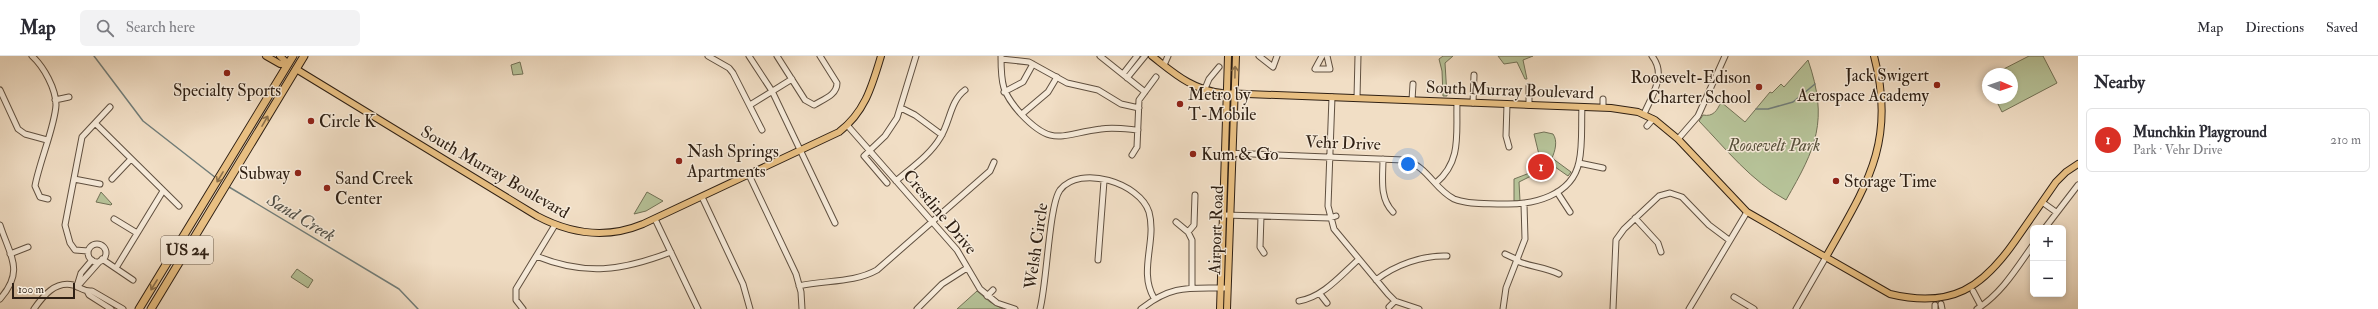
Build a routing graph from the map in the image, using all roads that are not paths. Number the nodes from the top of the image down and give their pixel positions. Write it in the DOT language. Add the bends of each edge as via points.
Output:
graph roads {
  1 [pos="32,56"];
  2 [pos="266,56"];
  3 [pos="280,56"];
  4 [pos="293,56"];
  5 [pos="304,56"];
  6 [pos="708,56"];
  7 [pos="749,56"];
  8 [pos="777,56"];
  9 [pos="820,56"];
  10 [pos="880,56"];
  11 [pos="916,56"];
  12 [pos="1100,56"];
  13 [pos="1137,56"];
  14 [pos="1144,56"];
  15 [pos="1152,56"];
  16 [pos="1168,56"];
  17 [pos="1228,56"];
  18 [pos="1236,56"];
  19 [pos="1259,56"];
  20 [pos="1277,56"];
  21 [pos="1322,56"];
  22 [pos="1327,56"];
  23 [pos="1358,56"];
  24 [pos="1652,56"];
  25 [pos="1725,56"];
  26 [pos="1874,56"];
  27 [pos="1001,58"];
  28 [pos="1661,59"];
  29 [pos="1655,62"];
  30 [pos="288,64"];
  31 [pos="1033,64"];
  32 [pos="1134,64"];
  33 [pos="1164,65"];
  34 [pos="1219,67"];
  35 [pos="296,69"];
  36 [pos="1125,76"];
  37 [pos="1474,76"];
  38 [pos="1156,77"];
  39 [pos="1057,78"];
  40 [pos="792,79"];
  41 [pos="1413,84"];
  42 [pos="1529,86"];
  43 [pos="0,90"];
  44 [pos="965,90"];
  45 [pos="1204,90"];
  46 [pos="772,91"];
  47 [pos="1004,92"];
  48 [pos="1145,92"];
  49 [pos="1227,94"];
  50 [pos="1235,94"];
  51 [pos="68,97"];
  52 [pos="1332,98"];
  53 [pos="1356,98"];
  54 [pos="1603,99"];
  55 [pos="55,100"];
  56 [pos="1412,100"];
  57 [pos="1457,102"];
  58 [pos="1473,103"];
  59 [pos="1508,104"];
  60 [pos="750,105"];
  61 [pos="1529,105"];
  62 [pos="110,107"];
  63 [pos="1582,107"];
  64 [pos="1603,107"];
  65 [pos="901,108"];
  66 [pos="1139,108"];
  67 [pos="1022,114"];
  68 [pos="1644,114"];
  69 [pos="1652,119"];
  70 [pos="95,123"];
  71 [pos="847,125"];
  72 [pos="1647,126"];
  73 [pos="762,130"];
  74 [pos="1138,130"];
  75 [pos="942,135"];
  76 [pos="1678,139"];
  77 [pos="47,140"];
  78 [pos="1509,147"];
  79 [pos="870,150"];
  80 [pos="800,151"];
  81 [pos="1225,153"];
  82 [pos="1232,153"];
  83 [pos="1132,154"];
  84 [pos="1330,156"];
  85 [pos="131,159"];
  86 [pos="1383,159"];
  87 [pos="994,162"];
  88 [pos="1579,164"];
  89 [pos="2078,164"];
  90 [pos="1603,168"];
  91 [pos="749,175"];
  92 [pos="74,179"];
  93 [pos="112,179"];
  94 [pos="894,179"];
  95 [pos="1104,181"];
  96 [pos="1436,183"];
  97 [pos="100,184"];
  98 [pos="2078,185"];
  99 [pos="163,191"];
  100 [pos="1557,192"];
  101 [pos="1195,195"];
  102 [pos="702,197"];
  103 [pos="48,199"];
  104 [pos="2042,202"];
  105 [pos="1524,204"];
  106 [pos="179,206"];
  107 [pos="1393,212"];
  108 [pos="1570,212"];
  109 [pos="1747,212"];
  110 [pos="2056,212"];
  111 [pos="1226,215"];
  112 [pos="1261,216"];
  113 [pos="1336,216"];
  114 [pos="1330,218"];
  115 [pos="1635,218"];
  116 [pos="114,219"];
  117 [pos="655,219"];
  118 [pos="932,222"];
  119 [pos="1176,222"];
  120 [pos="835,223"];
  121 [pos="0,224"];
  122 [pos="555,225"];
  123 [pos="2047,225"];
  124 [pos="1188,232"];
  125 [pos="137,233"];
  126 [pos="1729,240"];
  127 [pos="28,247"];
  128 [pos="2030,249"];
  129 [pos="88,251"];
  130 [pos="671,252"];
  131 [pos="1661,252"];
  132 [pos="1264,253"];
  133 [pos="10,254"];
  134 [pos="1505,254"];
  135 [pos="536,256"];
  136 [pos="1447,256"];
  137 [pos="1826,257"];
  138 [pos="92,260"];
  139 [pos="101,260"];
  140 [pos="1098,260"];
  141 [pos="1358,260"];
  142 [pos="1518,261"];
  143 [pos="116,268"];
  144 [pos="967,268"];
  145 [pos="86,270"];
  146 [pos="1559,274"];
  147 [pos="133,280"];
  148 [pos="1376,280"];
  149 [pos="800,286"];
  150 [pos="76,287"];
  151 [pos="1192,287"];
  152 [pos="1221,288"];
  153 [pos="1228,288"];
  154 [pos="993,290"];
  155 [pos="87,291"];
  156 [pos="1973,291"];
  157 [pos="1320,294"];
  158 [pos="988,296"];
  159 [pos="1734,297"];
  160 [pos="0,298"];
  161 [pos="1154,298"];
  162 [pos="1299,301"];
  163 [pos="1395,301"];
  164 [pos="1327,303"];
  165 [pos="1389,307"];
  166 [pos="1938,307"];
  167 [pos="1979,308"];
  168 [pos="34,309"];
  169 [pos="111,309"];
  170 [pos="123,309"];
  171 [pos="139,309"];
  172 [pos="151,309"];
  173 [pos="523,309"];
  174 [pos="698,309"];
  175 [pos="750,309"];
  176 [pos="802,309"];
  177 [pos="917,309"];
  178 [pos="1015,309"];
  179 [pos="1040,309"];
  180 [pos="1141,309"];
  181 [pos="1220,309"];
  182 [pos="1227,309"];
  183 [pos="1419,309"];
  184 [pos="1503,309"];
  185 [pos="1613,309"];
  186 [pos="1690,309"];
  187 [pos="1754,309"];
  188 [pos="1796,309"];
  1 -- 55 [label="street" via="43,68"];
  2 -- 30 [label="main road, South Murray Boulevard" via="280,64"];
  3 -- 30 [label="main road, South Murray Boulevard"];
  4 -- 30 [label="highway, US 24"];
  5 -- 35 [label="highway, US 24"];
  6 -- 60 [label="street" via="729,68"];
  7 -- 46 [label="street"];
  8 -- 40 [label="street"];
  9 -- 40 [label="street" via="837,83 833,94 814,105"];
  10 -- 71 [label="main road, South Murray Boulevard" via="866,100"];
  11 -- 65 [label="street"];
  12 -- 36 [label="street"];
  13 -- 32 [label="street"];
  14 -- 32 [label="street"];
  15 -- 33 [label="main road, South Murray Boulevard"];
  16 -- 33 [label="street"];
  17 -- 49 [label="main road, Airport Road"];
  50 -- 18 [label="main road, Airport Road, one-way"];
  19 -- 20 [label="street" via="1273,67"];
  21 -- 22 [label="street" via="1315,68 1330,69"];
  23 -- 53 [label="street"];
  24 -- 29 [label="street"];
  25 -- 76 [label="street" via="1698,116"];
  26 -- 137 [label="main road" via="1882,113 1878,153 1866,185"];
  27 -- 31 [label="street" via="1023,60"];
  27 -- 47 [label="street" via="1001,82"];
  28 -- 29 [label="street"];
  29 -- 68 [label="street" via="1659,69 1658,81"];
  30 -- 35 [label="street, South Murray Boulevard"];
  30 -- 171 [label="highway, US 24, one-way"];
  31 -- 39 [label="street"];
  31 -- 47 [label="street" via="1023,82"];
  32 -- 36 [label="street"];
  33 -- 45 [label="main road, South Murray Boulevard" via="1185,82"];
  34 -- 45 [label="street"];
  35 -- 122 [label="main road, South Murray Boulevard"];
  172 -- 35 [label="highway, US 24, one-way"];
  36 -- 48 [label="street"];
  37 -- 58 [label="street"];
  38 -- 48 [label="street"];
  39 -- 66 [label="street" via="1074,86 1098,90 1124,106"];
  39 -- 67 [label="street" via="1048,92"];
  40 -- 46 [label="street"];
  41 -- 56 [label="street"];
  42 -- 61 [label="street"];
  43 -- 77 [label="street" via="18,129 25,134"];
  44 -- 75 [label="street" via="958,95"];
  45 -- 49 [label="main road, South Murray Boulevard"];
  46 -- 60 [label="street"];
  46 -- 80 [label="street"];
  47 -- 67 [label="street"];
  48 -- 66 [label="street" via="1139,100"];
  49 -- 50 [label="main road, South Murray Boulevard"];
  49 -- 81 [label="main road, Airport Road"];
  50 -- 52 [label="main road, South Murray Boulevard"];
  50 -- 82 [label="main road, Airport Road"];
  51 -- 55 [label="street"];
  52 -- 53 [label="main road, South Murray Boulevard"];
  52 -- 84 [label="street"];
  53 -- 56 [label="main road, South Murray Boulevard"];
  54 -- 64 [label="street"];
  55 -- 77 [label="street"];
  56 -- 57 [label="main road, South Murray Boulevard"];
  57 -- 58 [label="main road, South Murray Boulevard"];
  57 -- 96 [label="street" via="1454,158 1448,172"];
  58 -- 59 [label="main road, South Murray Boulevard"];
  59 -- 61 [label="main road, South Murray Boulevard"];
  59 -- 78 [label="street" via="1506,136"];
  60 -- 73 [label="street"];
  61 -- 63 [label="main road, South Murray Boulevard"];
  62 -- 70 [label="street"];
  63 -- 64 [label="main road, South Murray Boulevard"];
  63 -- 88 [label="street, Vehr Drive"];
  64 -- 68 [label="main road, South Murray Boulevard"];
  65 -- 75 [label="street"];
  65 -- 79 [label="street" via="889,131"];
  66 -- 74 [label="street"];
  67 -- 74 [label="street" via="1037,130 1056,136 1101,129"];
  68 -- 69 [label="main road, South Murray Boulevard"];
  69 -- 72 [label="street"];
  69 -- 76 [label="main road, South Murray Boulevard"];
  70 -- 85 [label="street"];
  70 -- 92 [label="street" via="82,137"];
  71 -- 79 [label="street, Crestline Drive"];
  71 -- 80 [label="main road, South Murray Boulevard"];
  74 -- 83 [label="street" via="1137,146"];
  75 -- 94 [label="street" via="933,149"];
  76 -- 109 [label="main road, South Murray Boulevard"];
  77 -- 103 [label="street" via="34,186 40,197"];
  79 -- 94 [label="street, Crestline Drive"];
  79 -- 94 [label="street" via="864,156 885,184"];
  80 -- 91 [label="main road, South Murray Boulevard"];
  80 -- 120 [label="street"];
  81 -- 82 [label="street, Vehr Drive"];
  81 -- 111 [label="main road, Airport Road"];
  82 -- 84 [label="street, Vehr Drive"];
  82 -- 111 [label="main road, Airport Road"];
  84 -- 86 [label="street, Vehr Drive"];
  84 -- 114 [label="street"];
  85 -- 93 [label="street"];
  85 -- 99 [label="street"];
  86 -- 96 [label="street, Vehr Drive" via="1404,160 1416,164"];
  86 -- 107 [label="street" via="1383,191 1387,206"];
  87 -- 118 [label="street" via="990,171"];
  88 -- 90 [label="street"];
  88 -- 100 [label="street, Vehr Drive" via="1570,180"];
  89 -- 104 [label="main road" via="2060,177"];
  91 -- 102 [label="main road, South Murray Boulevard"];
  91 -- 149 [label="street"];
  92 -- 97 [label="street"];
  92 -- 129 [label="street" via="65,225 70,244 75,250"];
  94 -- 118 [label="street, Crestline Drive"];
  95 -- 140 [label="street"];
  95 -- 161 [label="street, Welsh Circle" via="1132,190 1148,210 1150,220 1147,279"];
  95 -- 179 [label="street, Welsh Circle" via="1077,178 1068,183 1057,195"];
  96 -- 105 [label="street, Vehr Drive" via="1453,198 1465,202"];
  98 -- 110 [label="street"];
  99 -- 106 [label="street"];
  99 -- 125 [label="street"];
  100 -- 105 [label="street, Vehr Drive" via="1544,199"];
  100 -- 108 [label="street"];
  101 -- 124 [label="street" via="1194,225"];
  102 -- 117 [label="main road, South Murray Boulevard"];
  102 -- 175 [label="street" via="743,284"];
  104 -- 110 [label="street"];
  104 -- 156 [label="main road" via="1990,276"];
  105 -- 142 [label="street" via="1526,232"];
  109 -- 126 [label="street"];
  109 -- 137 [label="main road, South Murray Boulevard"];
  110 -- 123 [label="street"];
  111 -- 112 [label="street"];
  111 -- 152 [label="main road, Airport Road"];
  111 -- 153 [label="main road, Airport Road"];
  112 -- 114 [label="street"];
  112 -- 132 [label="street" via="1260,247"];
  113 -- 114 [label="street"];
  114 -- 141 [label="street" via="1334,229"];
  115 -- 126 [label="street" via="1659,196 1670,191 1682,197 1709,225"];
  115 -- 131 [label="street" via="1658,243"];
  115 -- 185 [label="street" via="1616,240"];
  116 -- 125 [label="street"];
  117 -- 122 [label="main road, South Murray Boulevard" via="628,230 599,234"];
  117 -- 130 [label="street"];
  118 -- 144 [label="street, Crestline Drive" via="957,250"];
  118 -- 149 [label="street" via="871,273"];
  119 -- 124 [label="street"];
  121 -- 133 [label="street"];
  122 -- 135 [label="street"];
  124 -- 151 [label="street" via="1192,240"];
  125 -- 143 [label="street"];
  126 -- 186 [label="street"];
  127 -- 133 [label="street"];
  128 -- 167 [label="street" via="2006,285"];
  129 -- 138 [label="street"];
  129 -- 139 [label="street" via="92,245 102,246 105,253"];
  130 -- 135 [label="street" via="636,265 603,270 565,266"];
  130 -- 174 [label="street"];
  133 -- 160 [label="street" via="15,271 14,280"];
  134 -- 142 [label="street"];
  135 -- 173 [label="street" via="516,289 514,303"];
  136 -- 148 [label="street" via="1431,257 1396,267"];
  137 -- 166 [label="main road, South Murray Boulevard" via="1900,299"];
  137 -- 188 [label="street"];
  138 -- 139 [label="street"];
  138 -- 145 [label="street"];
  139 -- 143 [label="street"];
  139 -- 145 [label="street"];
  141 -- 148 [label="street"];
  141 -- 157 [label="street"];
  142 -- 146 [label="street" via="1547,268"];
  142 -- 184 [label="street" via="1506,288"];
  143 -- 147 [label="street"];
  144 -- 158 [label="street, Crestline Drive" via="976,285"];
  144 -- 177 [label="street" via="942,284"];
  145 -- 150 [label="street"];
  148 -- 163 [label="street"];
  149 -- 176 [label="street"];
  150 -- 155 [label="street"];
  150 -- 168 [label="street" via="68,285 53,288"];
  151 -- 152 [label="street"];
  151 -- 161 [label="street" via="1175,289"];
  152 -- 153 [label="street"];
  152 -- 181 [label="main road, Airport Road"];
  153 -- 182 [label="main road, Airport Road"];
  154 -- 158 [label="street"];
  155 -- 169 [label="street" via="88,295"];
  155 -- 170 [label="street" via="92,291"];
  156 -- 166 [label="main road"];
  156 -- 167 [label="street"];
  157 -- 162 [label="street"];
  157 -- 164 [label="street"];
  158 -- 178 [label="street, Crestline Drive" via="996,303"];
  159 -- 187 [label="street"];
  161 -- 180 [label="street"];
  163 -- 165 [label="street"];
  163 -- 183 [label="street"];
}
